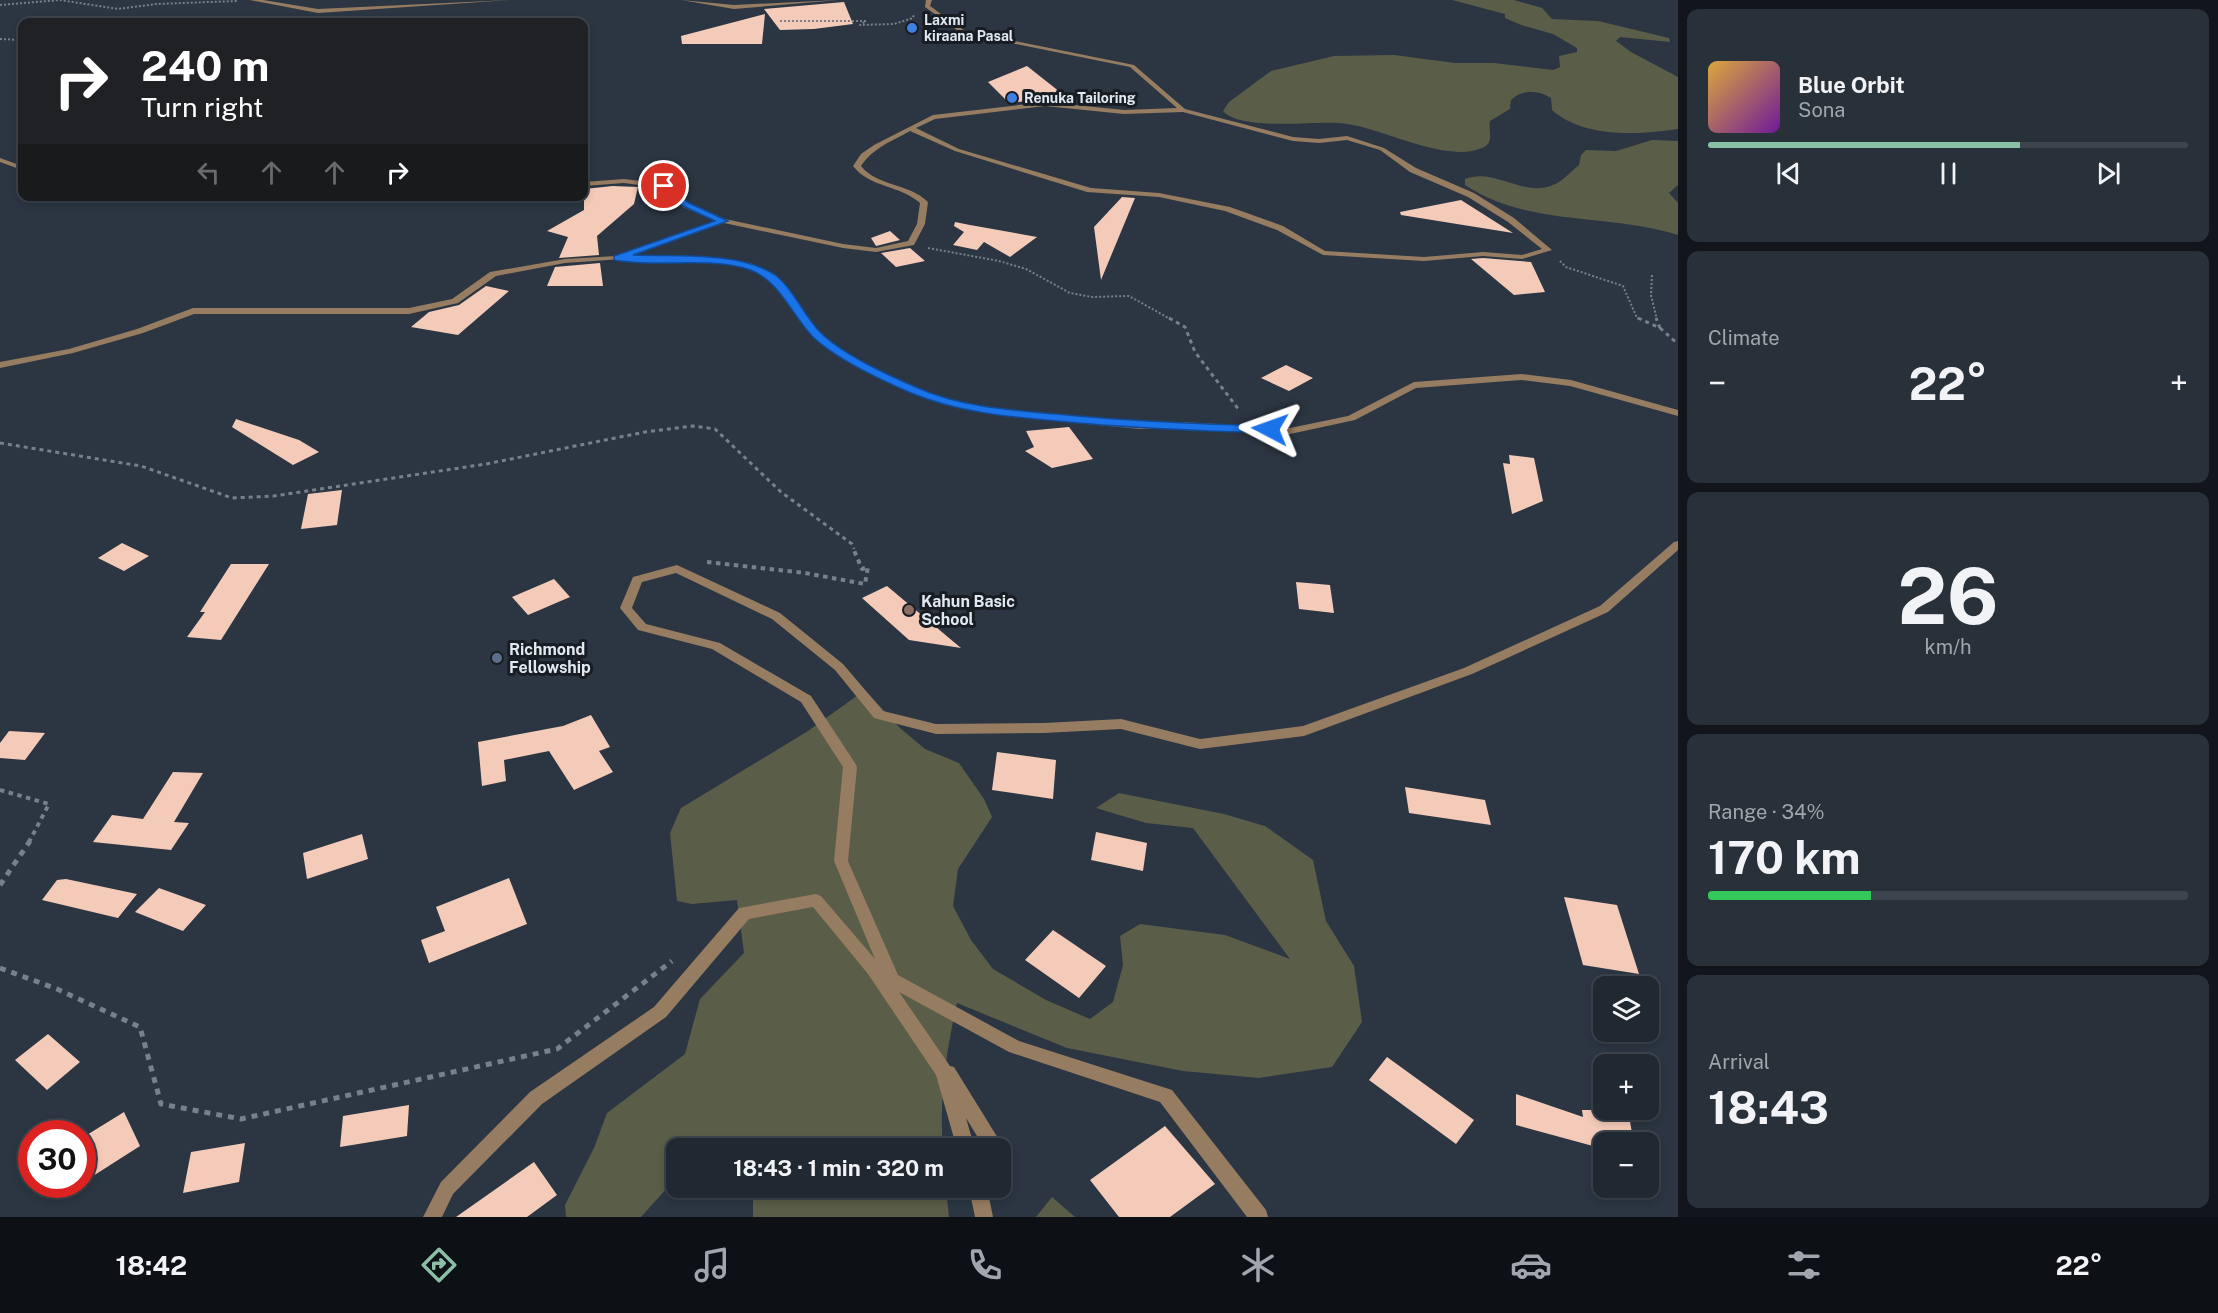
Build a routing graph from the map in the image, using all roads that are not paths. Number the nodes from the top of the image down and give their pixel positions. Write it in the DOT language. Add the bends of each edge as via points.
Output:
graph roads {
  1 [pos="253,0"];
  2 [pos="508,0"];
  3 [pos="684,0"];
  4 [pos="836,0"];
  5 [pos="929,0"];
  6 [pos="1183,110"];
  7 [pos="909,128"];
  8 [pos="0,160"];
  9 [pos="18,167"];
  10 [pos="588,184"];
  11 [pos="723,221"];
  12 [pos="617,258"];
  13 [pos="0,365"];
  14 [pos="1678,413"];
  15 [pos="1678,543"];
  16 [pos="892,980"];
  17 [pos="963,1138"];
  18 [pos="988,1138"];
  19 [pos="980,1198"];
  20 [pos="432,1217"];
  21 [pos="984,1217"];
  22 [pos="1258,1217"];
  1 -- 2 [label="street" via="318,11"];
  3 -- 4 [label="street" via="759,7"];
  5 -- 6 [label="street" via="927,6 963,32 1132,66"];
  6 -- 7 [label="street" via="1124,112 1045,105 933,117"];
  6 -- 7 [label="street" via="1293,139 1347,138 1382,149 1413,170 1471,195 1548,250 1522,257 1483,254 1424,259 1323,253 1281,228 1227,209 1159,195 1089,190 957,150"];
  7 -- 11 [label="street" via="876,146 857,166 861,174 909,190 924,202 924,220 911,243 876,250"];
  8 -- 9 [label="street"];
  10 -- 11 [label="street" via="624,181 664,186 686,205"];
  11 -- 12 [label="street"];
  12 -- 13 [label="street" via="513,269 494,274 455,301 409,311 193,310 140,331 70,351"];
  12 -- 14 [label="street" via="747,265 773,278 816,334 836,350 915,391 953,404 1014,414 1140,426 1290,431 1351,418 1414,385 1491,377 1570,383"];
  15 -- 16 [label="street" via="1604,609 1468,671 1304,731 1200,744 1122,724 936,729 879,715 839,668 776,616 677,569 637,580 626,608 642,627 716,646 806,699 850,767 842,861"];
  16 -- 18 [label="street"];
  16 -- 22 [label="street" via="1015,1047 1166,1096"];
  17 -- 20 [label="street" via="944,1072 874,969 816,900 744,913 660,1012 536,1098 447,1188"];
  19 -- 21 [label="street"];
}
